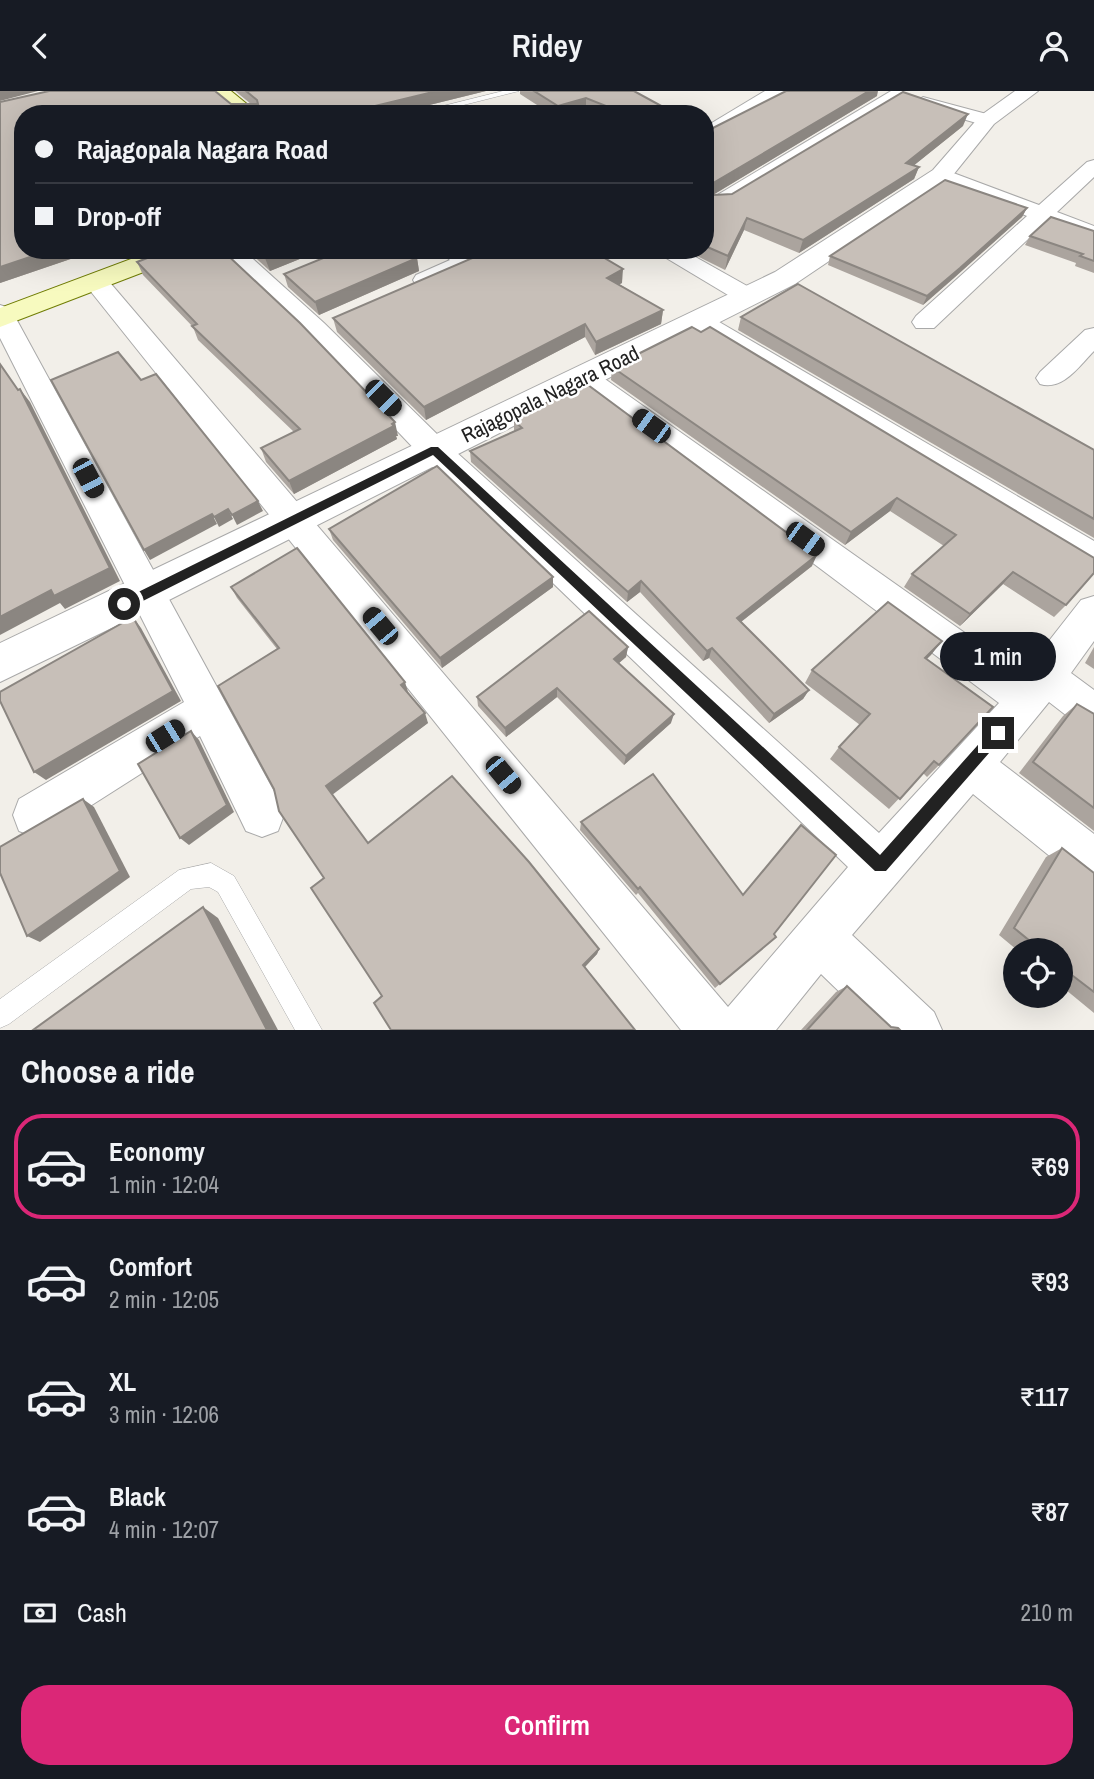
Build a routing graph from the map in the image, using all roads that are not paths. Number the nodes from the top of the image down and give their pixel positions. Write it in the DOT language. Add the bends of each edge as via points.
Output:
graph roads {
  1 [pos="218,91"];
  2 [pos="515,91"];
  3 [pos="778,91"];
  4 [pos="1028,91"];
  5 [pos="890,93"];
  6 [pos="237,105"];
  7 [pos="454,105"];
  8 [pos="987,120"];
  9 [pos="714,130"];
  10 [pos="1094,166"];
  11 [pos="941,175"];
  12 [pos="720,200"];
  13 [pos="1041,216"];
  14 [pos="1094,234"];
  15 [pos="141,259"];
  16 [pos="244,259"];
  17 [pos="464,259"];
  18 [pos="681,259"];
  19 [pos="97,283"];
  20 [pos="402,290"];
  21 [pos="747,296"];
  22 [pos="1,316"];
  23 [pos="700,322"];
  24 [pos="925,322"];
  25 [pos="1094,336"];
  26 [pos="585,378"];
  27 [pos="1050,378"];
  28 [pos="434,450"];
  29 [pos="293,519"];
  30 [pos="1094,558"];
  31 [pos="149,593"];
  32 [pos="1094,611"];
  33 [pos="0,663"];
  34 [pos="1036,689"];
  35 [pos="208,709"];
  36 [pos="1094,713"];
  37 [pos="971,766"];
  38 [pos="35,815"];
  39 [pos="262,815"];
  40 [pos="1094,863"];
  41 [pos="880,865"];
  42 [pos="820,938"];
  43 [pos="0,1014"];
  44 [pos="309,1030"];
  45 [pos="714,1030"];
  46 [pos="743,1030"];
  47 [pos="916,1030"];
  1 -- 6 [label="main road"];
  2 -- 7 [label="lane"];
  3 -- 9 [label="street"];
  4 -- 8 [label="street, Rajagopala Nagara Road"];
  5 -- 8 [label="street"];
  5 -- 12 [label="street"];
  8 -- 11 [label="street, Rajagopala Nagara Road"];
  10 -- 13 [label="street"];
  11 -- 13 [label="street"];
  11 -- 21 [label="street, Rajagopala Nagara Road" via="796,284"];
  13 -- 14 [label="street"];
  13 -- 24 [label="street"];
  15 -- 19 [label="main road"];
  16 -- 28 [label="street" via="278,279 327,323"];
  17 -- 20 [label="street" via="467,261"];
  18 -- 21 [label="street"];
  19 -- 22 [label="main road"];
  19 -- 29 [label="street"];
  21 -- 23 [label="street, Rajagopala Nagara Road"];
  22 -- 31 [label="street"];
  23 -- 26 [label="street, Rajagopala Nagara Road"];
  23 -- 30 [label="street"];
  25 -- 27 [label="street"];
  26 -- 28 [label="street, Rajagopala Nagara Road"];
  26 -- 34 [label="street"];
  28 -- 29 [label="street, Rajagopala Nagara Road"];
  28 -- 41 [label="street"];
  29 -- 31 [label="street, Rajagopala Nagara Road"];
  29 -- 45 [label="street"];
  31 -- 33 [label="street, Rajagopala Nagara Road"];
  31 -- 35 [label="street"];
  32 -- 34 [label="street"];
  34 -- 36 [label="street"];
  34 -- 37 [label="street"];
  35 -- 38 [label="street"];
  35 -- 39 [label="street"];
  37 -- 40 [label="street"];
  37 -- 41 [label="street"];
  41 -- 42 [label="street"];
  42 -- 46 [label="street"];
  42 -- 47 [label="street"];
  43 -- 44 [label="lane" via="187,879 211,875 226,884"];
}
